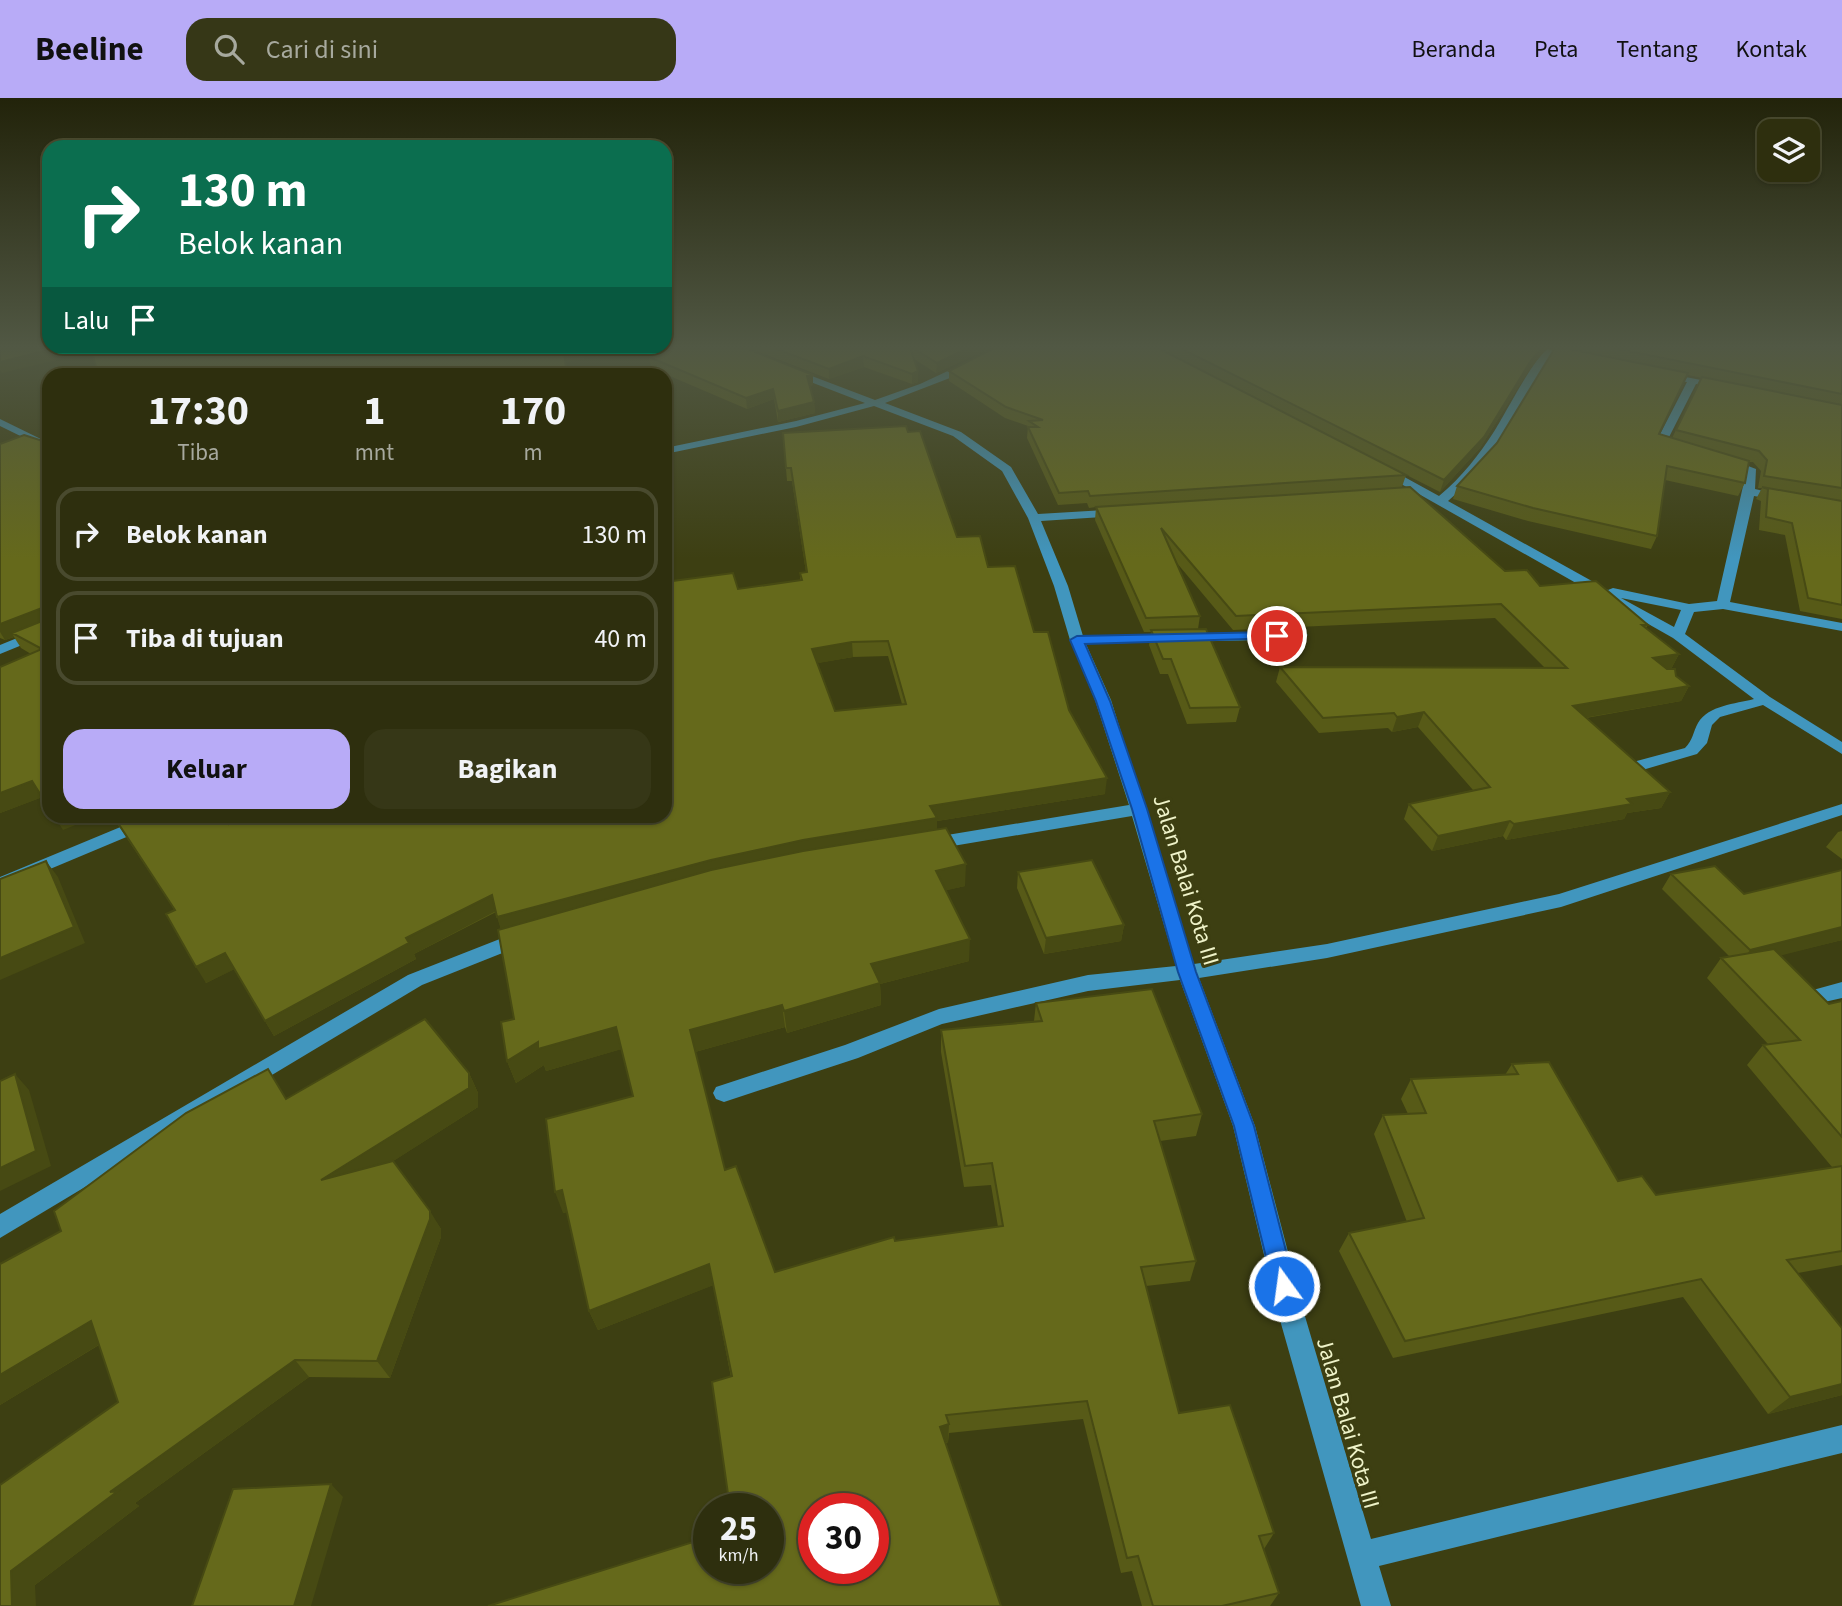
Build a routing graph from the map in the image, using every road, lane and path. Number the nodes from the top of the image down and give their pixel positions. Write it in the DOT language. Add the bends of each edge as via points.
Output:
graph roads {
  1 [pos="827,418"];
  2 [pos="916,418"];
  3 [pos="1506,418"];
  4 [pos="1673,418"];
  5 [pos="0,422"];
  6 [pos="42,443"];
  7 [pos="672,450"];
  8 [pos="1679,451"];
  9 [pos="1717,458"];
  10 [pos="1370,463"];
  11 [pos="1426,492"];
  12 [pos="1749,492"];
  13 [pos="1400,494"];
  14 [pos="1801,500"];
  15 [pos="1441,501"];
  16 [pos="1136,511"];
  17 [pos="1034,518"];
  18 [pos="1600,589"];
  19 [pos="1723,604"];
  20 [pos="1689,608"];
  21 [pos="1842,626"];
  22 [pos="42,632"];
  23 [pos="1301,635"];
  24 [pos="1678,635"];
  25 [pos="1077,640"];
  26 [pos="0,650"];
  27 [pos="1765,700"];
  28 [pos="1842,749"];
  29 [pos="1639,766"];
  30 [pos="1139,809"];
  31 [pos="1842,809"];
  32 [pos="144,823"];
  33 [pos="912,846"];
  34 [pos="0,884"];
  35 [pos="541,932"];
  36 [pos="1187,972"];
  37 [pos="1842,990"];
  38 [pos="1820,995"];
  39 [pos="724,1093"];
  40 [pos="0,1227"];
  41 [pos="1842,1439"];
  42 [pos="1360,1556"];
  43 [pos="1376,1606"];
  1 -- 7 [label="street"];
  2 -- 17 [label="street, Jalan Balai Kota III" via="957,434 1007,469"];
  3 -- 15 [label="street" via="1461,485"];
  4 -- 8 [label="street" via="1660,443"];
  5 -- 6 [label="street"];
  9 -- 12 [label="street" via="1752,471"];
  10 -- 11 [label="street"];
  11 -- 13 [label="street"];
  11 -- 15 [label="street"];
  12 -- 14 [label="street"];
  12 -- 19 [label="street"];
  15 -- 18 [label="street"];
  16 -- 17 [label="street"];
  17 -- 25 [label="street, Jalan Balai Kota III"];
  18 -- 20 [label="street"];
  18 -- 24 [label="street"];
  19 -- 20 [label="street"];
  19 -- 21 [label="street"];
  20 -- 24 [label="street"];
  22 -- 26 [label="street"];
  23 -- 25 [label="street"];
  24 -- 27 [label="street"];
  25 -- 30 [label="street, Jalan Balai Kota III"];
  27 -- 28 [label="street"];
  27 -- 29 [label="street" via="1715,714 1690,751"];
  30 -- 33 [label="street"];
  30 -- 36 [label="street, Jalan Balai Kota III"];
  31 -- 36 [label="street" via="1561,900 1327,951"];
  32 -- 34 [label="street"];
  35 -- 40 [label="street" via="473,954 415,980"];
  36 -- 39 [label="street" via="1088,983 939,1017 851,1052"];
  36 -- 42 [label="street, Jalan Balai Kota III" via="1244,1126"];
  37 -- 38 [label="street"];
  41 -- 42 [label="street"];
  42 -- 43 [label="street, Jalan Balai Kota III"];
}
